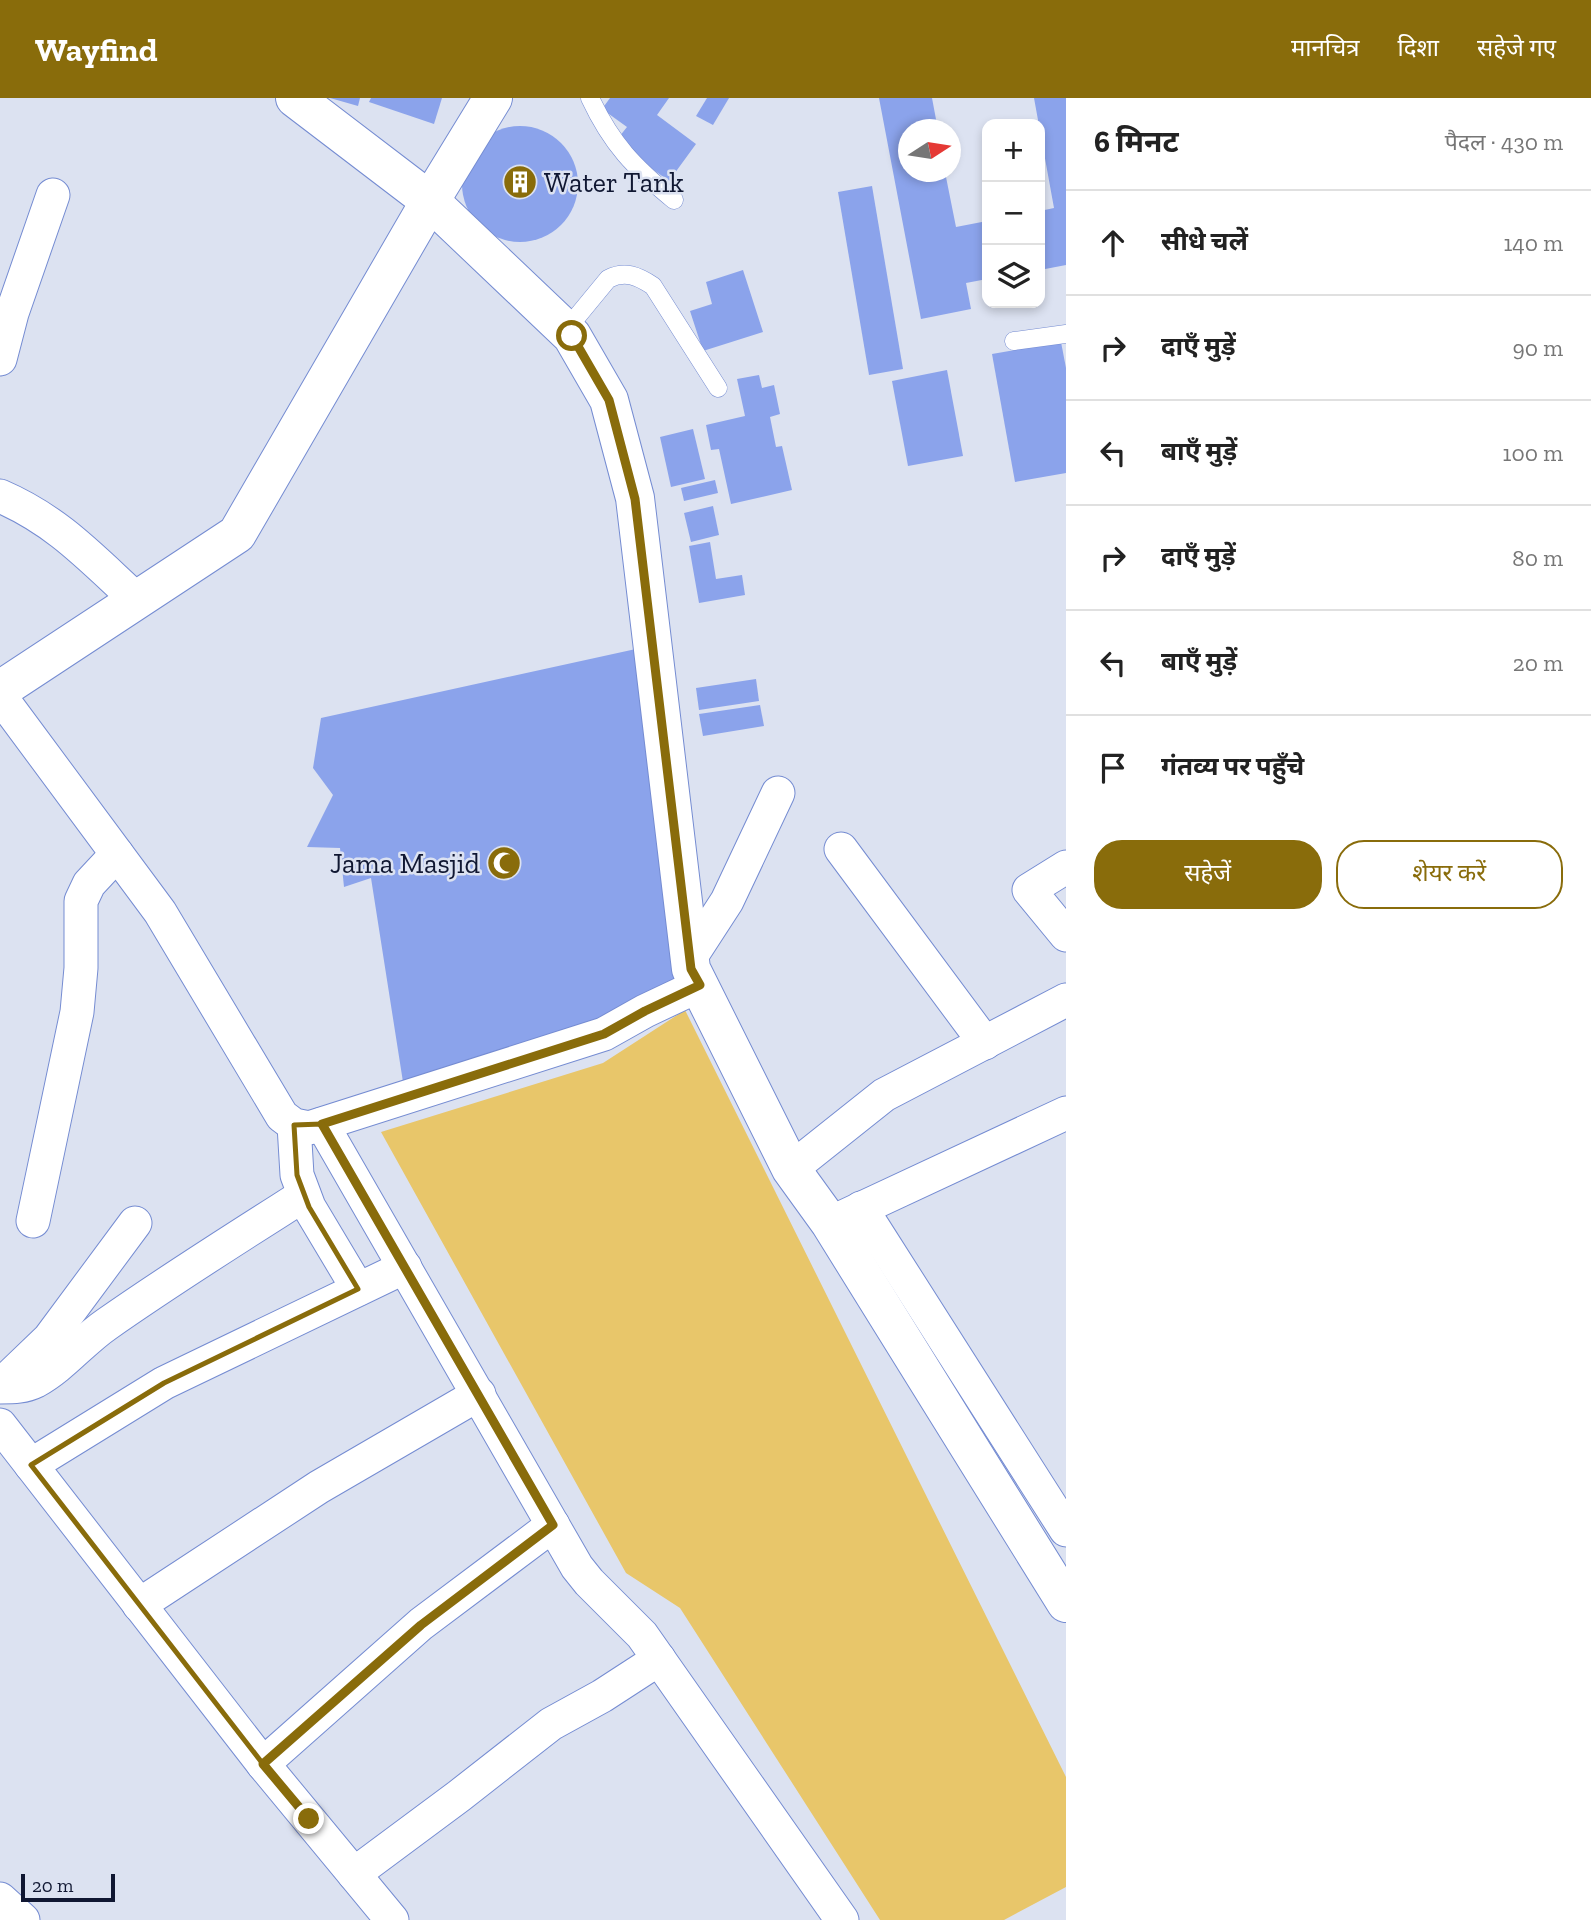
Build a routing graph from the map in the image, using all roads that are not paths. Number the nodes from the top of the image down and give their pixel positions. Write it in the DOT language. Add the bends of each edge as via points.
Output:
graph roads {
  1 [pos="295,98"];
  2 [pos="493,98"];
  3 [pos="590,98"];
  4 [pos="53,195"];
  5 [pos="674,200"];
  6 [pos="430,201"];
  7 [pos="566,330"];
  8 [pos="1066,334"];
  9 [pos="1014,341"];
  10 [pos="0,359"];
  11 [pos="719,388"];
  12 [pos="0,496"];
  13 [pos="137,600"];
  14 [pos="0,690"];
  15 [pos="0,696"];
  16 [pos="778,793"];
  17 [pos="841,849"];
  18 [pos="117,854"];
  19 [pos="1066,867"];
  20 [pos="1066,935"];
  21 [pos="695,971"];
  22 [pos="1066,1000"];
  23 [pos="985,1043"];
  24 [pos="1066,1114"];
  25 [pos="308,1125"];
  26 [pos="791,1169"];
  27 [pos="304,1195"];
  28 [pos="845,1216"];
  29 [pos="33,1221"];
  30 [pos="135,1223"];
  31 [pos="405,1267"];
  32 [pos="358,1289"];
  33 [pos="0,1386"];
  34 [pos="479,1394"];
  35 [pos="0,1425"];
  36 [pos="31,1465"];
  37 [pos="553,1525"];
  38 [pos="1066,1530"];
  39 [pos="1066,1603"];
  40 [pos="139,1605"];
  41 [pos="659,1659"];
  42 [pos="263,1764"];
  43 [pos="354,1874"];
  44 [pos="0,1899"];
  45 [pos="23,1920"];
  46 [pos="392,1920"];
  47 [pos="842,1920"];
  1 -- 6 [label="main road"];
  2 -- 6 [label="main road"];
  3 -- 5 [label="lane" via="615,144"];
  4 -- 10 [label="street"];
  6 -- 7 [label="main road"];
  6 -- 13 [label="main road" via="237,534"];
  7 -- 11 [label="lane" via="608,279 630,274 641,278 653,286"];
  7 -- 21 [label="main road" via="609,400 635,499"];
  8 -- 9 [label="lane"];
  12 -- 13 [label="street" via="58,528"];
  13 -- 14 [label="main road"];
  15 -- 18 [label="street"];
  16 -- 21 [label="street"];
  17 -- 23 [label="street"];
  18 -- 25 [label="street" via="160,912 282,1116"];
  18 -- 29 [label="street" via="89,884 81,901 77,1012"];
  19 -- 20 [label="street" via="1029,890"];
  21 -- 25 [label="street" via="645,1011 604,1034"];
  21 -- 26 [label="main road"];
  22 -- 23 [label="street"];
  23 -- 26 [label="street" via="884,1095"];
  24 -- 28 [label="street"];
  25 -- 27 [label="street" via="297,1175"];
  25 -- 31 [label="street"];
  26 -- 28 [label="main road"];
  27 -- 32 [label="street"];
  27 -- 33 [label="street" via="112,1320 44,1376 20,1388"];
  28 -- 38 [label="street"];
  28 -- 39 [label="main road"];
  30 -- 33 [label="street" via="49,1339"];
  31 -- 32 [label="street"];
  31 -- 34 [label="street"];
  32 -- 36 [label="street" via="164,1383"];
  34 -- 37 [label="street"];
  34 -- 40 [label="street" via="319,1487"];
  35 -- 36 [label="street"];
  36 -- 40 [label="street"];
  37 -- 41 [label="street" via="589,1582 632,1624"];
  37 -- 42 [label="street" via="421,1625"];
  40 -- 42 [label="street"];
  41 -- 43 [label="street" via="551,1724"];
  41 -- 47 [label="street"];
  42 -- 43 [label="street"];
  43 -- 46 [label="street"];
  44 -- 45 [label="street"];
}
